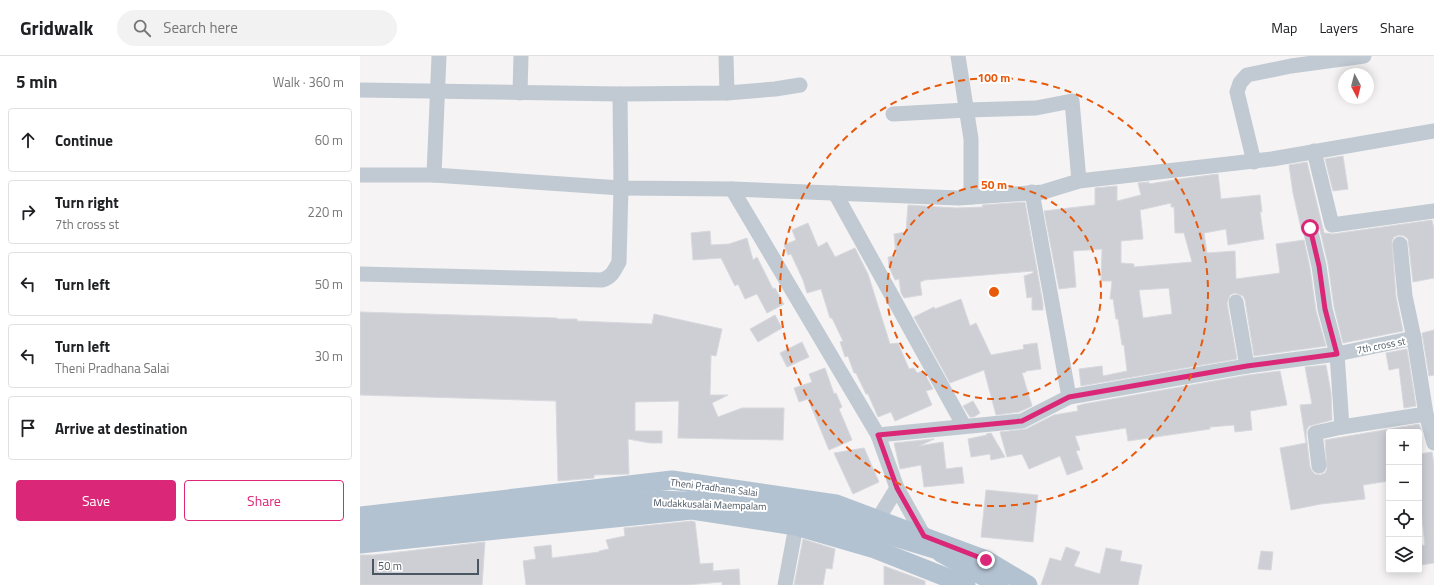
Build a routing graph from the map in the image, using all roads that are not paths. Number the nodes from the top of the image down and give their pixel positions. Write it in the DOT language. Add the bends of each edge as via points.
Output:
graph roads {
  1 [pos="439,56"];
  2 [pos="522,56"];
  3 [pos="726,56"];
  4 [pos="958,56"];
  5 [pos="1364,56"];
  6 [pos="800,85"];
  7 [pos="360,90"];
  8 [pos="438,91"];
  9 [pos="520,92"];
  10 [pos="727,93"];
  11 [pos="620,94"];
  12 [pos="966,110"];
  13 [pos="893,114"];
  14 [pos="1434,131"];
  15 [pos="1314,151"];
  16 [pos="1254,162"];
  17 [pos="360,175"];
  18 [pos="434,175"];
  19 [pos="1079,181"];
  20 [pos="621,188"];
  21 [pos="732,189"];
  22 [pos="1032,192"];
  23 [pos="835,193"];
  24 [pos="971,197"];
  25 [pos="1434,211"];
  26 [pos="1310,228"];
  27 [pos="1400,244"];
  28 [pos="360,274"];
  29 [pos="1236,302"];
  30 [pos="1414,338"];
  31 [pos="1337,354"];
  32 [pos="1247,366"];
  33 [pos="1069,397"];
  34 [pos="1426,414"];
  35 [pos="964,426"];
  36 [pos="1342,427"];
  37 [pos="878,435"];
  38 [pos="1434,443"];
  39 [pos="1319,466"];
  40 [pos="897,488"];
  41 [pos="859,512"];
  42 [pos="360,516"];
  43 [pos="878,519"];
  44 [pos="796,526"];
  45 [pos="360,534"];
  46 [pos="851,542"];
  47 [pos="929,543"];
  48 [pos="360,544"];
  49 [pos="785,585"];
  50 [pos="966,585"];
  51 [pos="999,585"];
  52 [pos="1028,585"];
  1 -- 8 [label="street"];
  2 -- 9 [label="street"];
  3 -- 10 [label="street"];
  4 -- 12 [label="street"];
  5 -- 16 [label="street" via="1247,75 1237,92"];
  6 -- 10 [label="street"];
  7 -- 8 [label="street"];
  8 -- 9 [label="street"];
  8 -- 18 [label="street"];
  9 -- 11 [label="street"];
  10 -- 11 [label="street"];
  11 -- 20 [label="street"];
  12 -- 13 [label="street"];
  12 -- 19 [label="street" via="1036,108 1072,101"];
  12 -- 24 [label="street" via="971,139"];
  14 -- 15 [label="street"];
  15 -- 16 [label="street"];
  15 -- 25 [label="street" via="1332,225"];
  16 -- 19 [label="street"];
  17 -- 18 [label="street"];
  18 -- 20 [label="street"];
  19 -- 22 [label="street" via="1043,192"];
  20 -- 21 [label="street"];
  20 -- 28 [label="street" via="619,262 610,277 602,280"];
  21 -- 23 [label="street"];
  21 -- 37 [label="street"];
  22 -- 24 [label="street"];
  22 -- 33 [label="street"];
  23 -- 24 [label="street"];
  23 -- 35 [label="street"];
  26 -- 31 [label="street" via="1325,309"];
  27 -- 30 [label="street" via="1405,296"];
  29 -- 32 [label="street"];
  30 -- 31 [label="street, 7th cross st"];
  30 -- 34 [label="street"];
  31 -- 32 [label="street, 7th cross st"];
  31 -- 36 [label="street"];
  32 -- 33 [label="street, 7th cross st"];
  33 -- 35 [label="street, 7th cross st" via="1022,421"];
  34 -- 36 [label="street"];
  34 -- 38 [label="street"];
  35 -- 37 [label="street, 7th cross st"];
  36 -- 39 [label="street" via="1315,433"];
  37 -- 40 [label="street"];
  40 -- 43 [label="street"];
  40 -- 47 [label="street"];
  41 -- 42 [label="main road, Theni Pradhana Salai" via="836,504 672,480"];
  41 -- 43 [label="main road, Theni Pradhana Salai"];
  41 -- 46 [label="main road"];
  43 -- 47 [label="main road, Theni Pradhana Salai"];
  44 -- 46 [label="main road"];
  44 -- 48 [label="main road" via="692,510"];
  44 -- 49 [label="street"];
  45 -- 47 [label="main road, Mudakkusalai Maempalam, bridge" via="662,500 766,505"];
  46 -- 50 [label="main road"];
  47 -- 51 [label="main road, Mudakkusalai Maempalam"];
  47 -- 52 [label="main road, Theni Pradhana Salai" via="986,560"];
}
